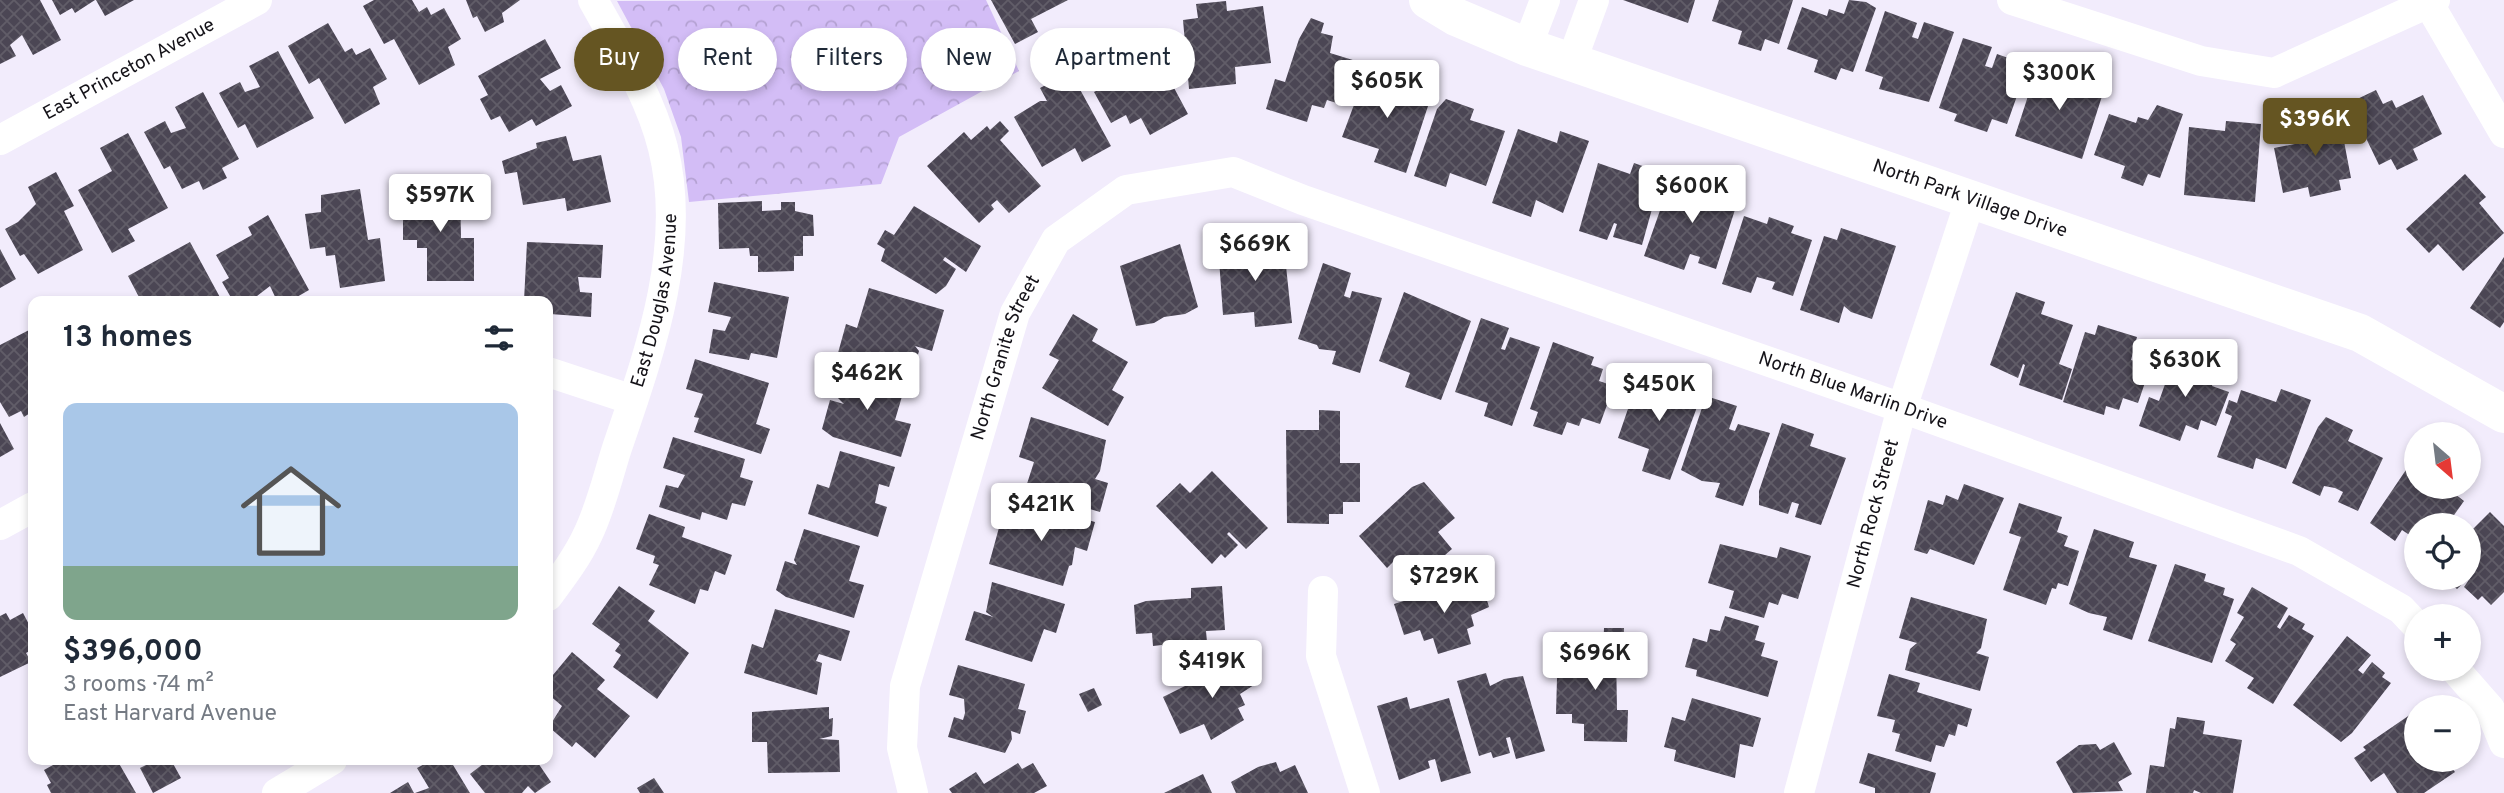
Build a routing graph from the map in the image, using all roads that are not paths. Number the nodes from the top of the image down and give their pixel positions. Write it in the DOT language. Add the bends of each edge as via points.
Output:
graph roads {
  1 [pos="257,0"];
  2 [pos="593,0"];
  3 [pos="1428,0"];
  4 [pos="1545,0"];
  5 [pos="1594,0"];
  6 [pos="2012,0"];
  7 [pos="2432,2"];
  8 [pos="1527,47"];
  9 [pos="1571,63"];
  10 [pos="2504,134"];
  11 [pos="0,140"];
  12 [pos="1233,172"];
  13 [pos="1971,198"];
  14 [pos="553,374"];
  15 [pos="633,400"];
  16 [pos="1902,408"];
  17 [pos="2504,414"];
  18 [pos="28,510"];
  19 [pos="0,525"];
  20 [pos="553,589"];
  21 [pos="1324,592"];
  22 [pos="2404,612"];
  23 [pos="2465,681"];
  24 [pos="2504,743"];
  25 [pos="324,765"];
  26 [pos="277,793"];
  27 [pos="912,793"];
  28 [pos="1365,793"];
  29 [pos="1799,793"];
  1 -- 11 [label="street, East Princeton Avenue"];
  2 -- 15 [label="street, East Douglas Avenue" via="654,114 671,202 669,261"];
  3 -- 8 [label="street, North Park Village Drive"];
  4 -- 8 [label="street"];
  5 -- 9 [label="street"];
  6 -- 7 [label="street" via="2201,61 2274,73"];
  7 -- 10 [label="street"];
  8 -- 9 [label="street, North Park Village Drive"];
  9 -- 13 [label="street, North Park Village Drive"];
  12 -- 16 [label="street, North Blue Marlin Drive"];
  12 -- 27 [label="street, North Granite Street" via="1126,190 1056,240 1015,313 905,686 902,748"];
  13 -- 16 [label="street, North Rock Street"];
  13 -- 17 [label="street, North Park Village Drive" via="2360,333"];
  14 -- 15 [label="street"];
  15 -- 20 [label="street, East Douglas Avenue" via="589,533"];
  16 -- 22 [label="street, North Blue Marlin Drive" via="2299,551"];
  16 -- 29 [label="street, North Rock Street"];
  18 -- 19 [label="street"];
  21 -- 28 [label="street" via="1321,656"];
  23 -- 24 [label="street" via="2490,709"];
  25 -- 26 [label="street"];
}
